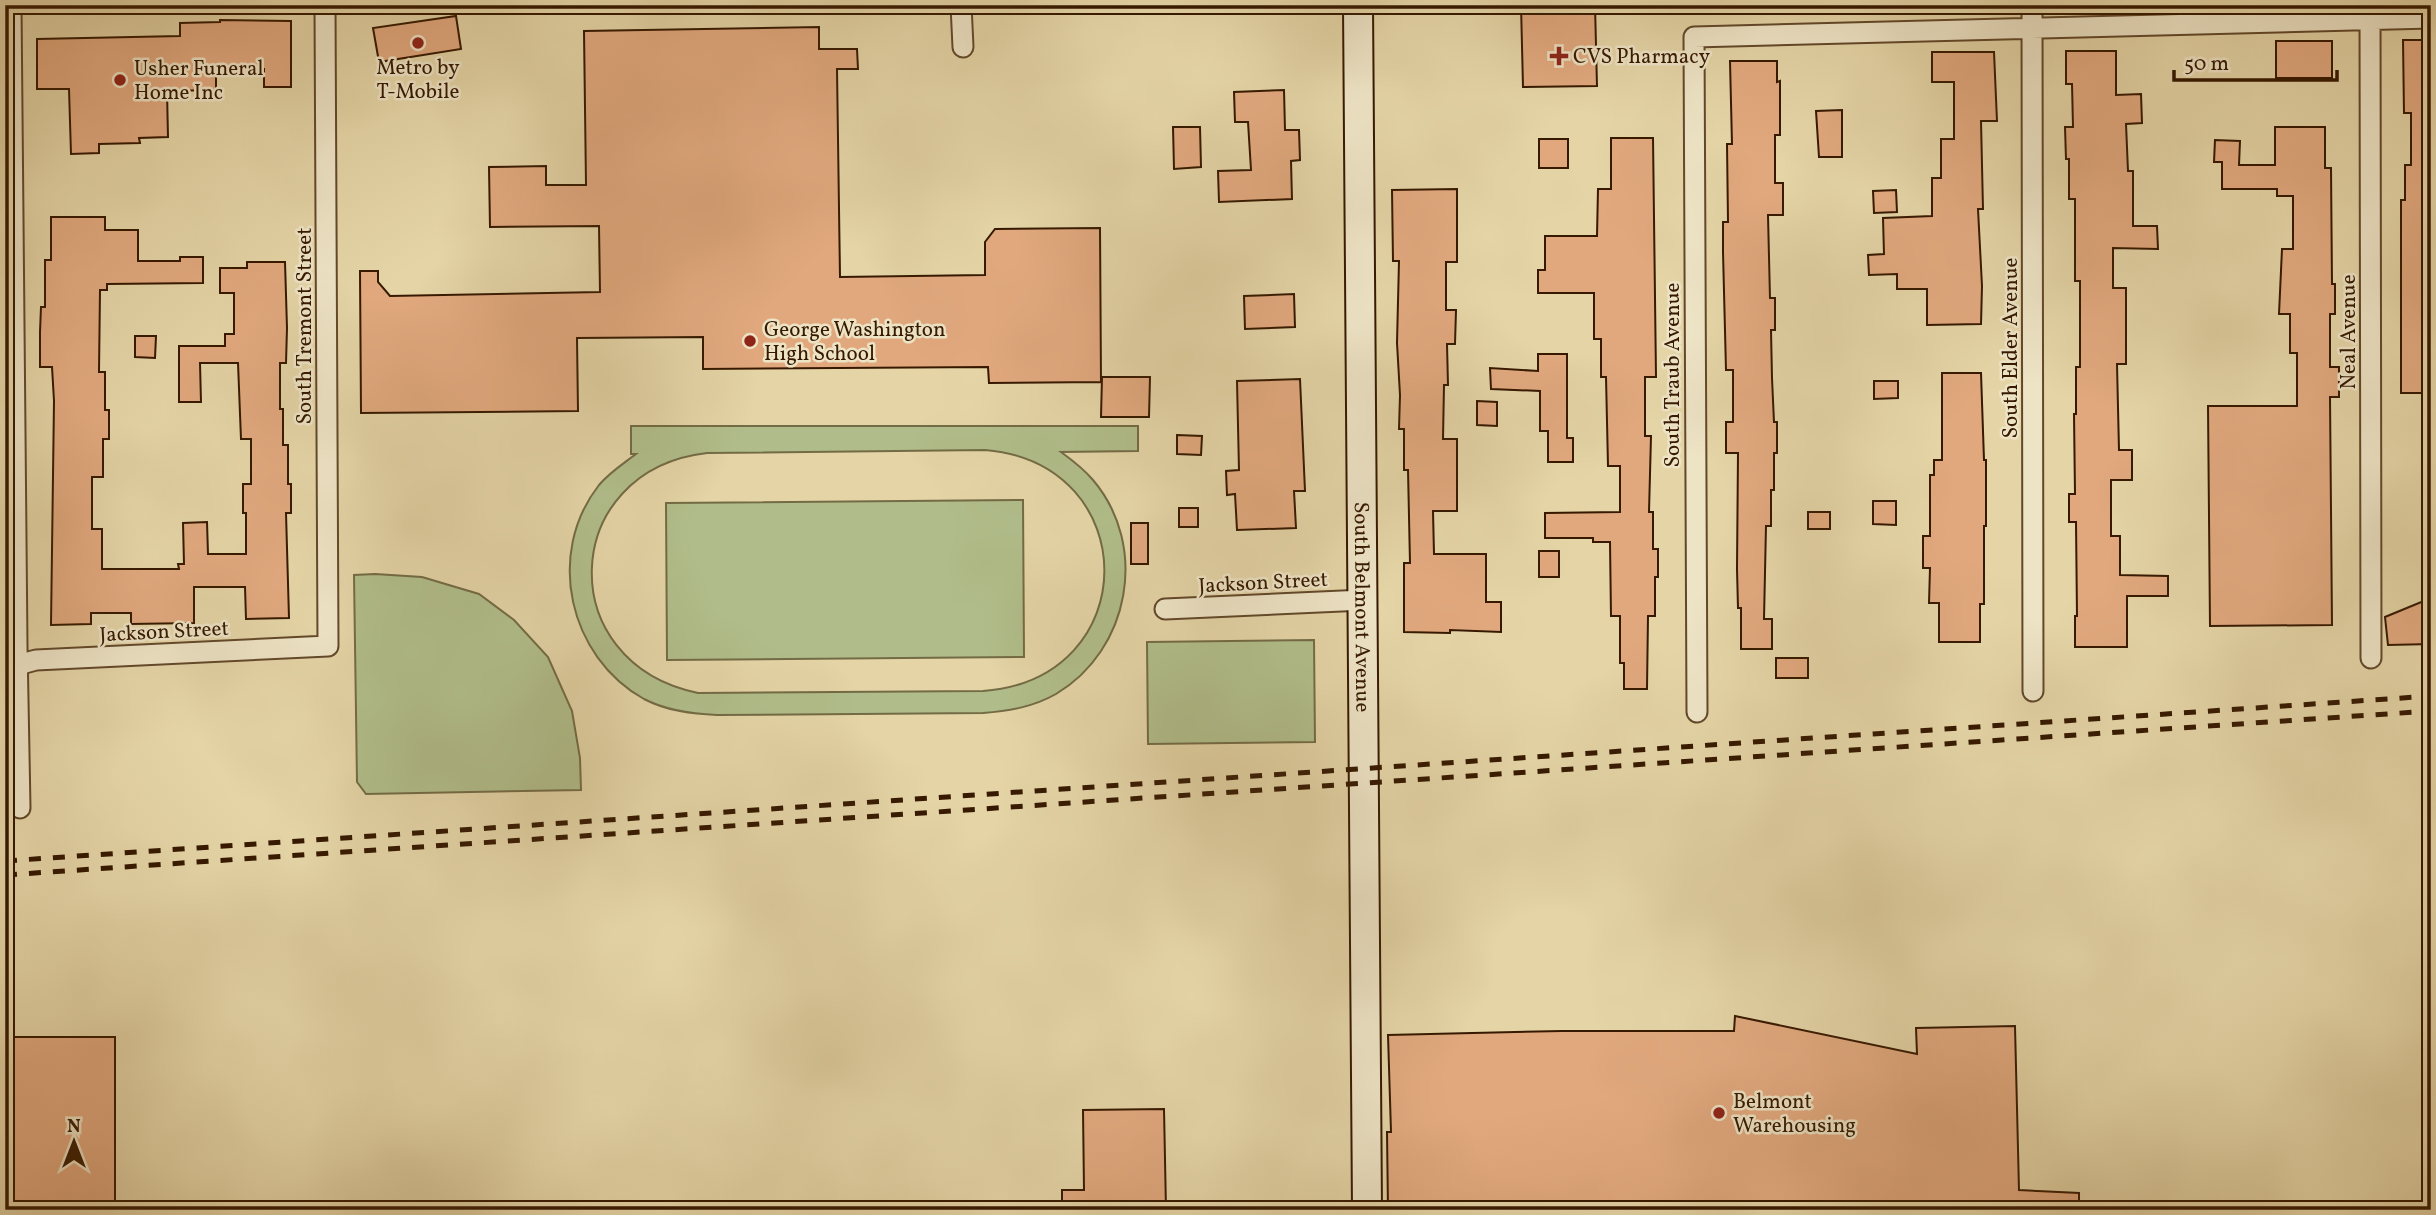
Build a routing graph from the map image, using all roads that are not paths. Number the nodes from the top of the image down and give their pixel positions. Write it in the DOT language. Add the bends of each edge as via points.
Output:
graph roads {
  1 [pos="11,5"];
  2 [pos="325,5"];
  3 [pos="961,5"];
  4 [pos="1358,5"];
  5 [pos="2032,5"];
  6 [pos="2370,12"];
  7 [pos="2431,18"];
  8 [pos="2032,28"];
  9 [pos="963,47"];
  10 [pos="1364,600"];
  11 [pos="1165,609"];
  12 [pos="328,646"];
  13 [pos="2371,658"];
  14 [pos="11,671"];
  15 [pos="2033,691"];
  16 [pos="1697,712"];
  17 [pos="20,808"];
  18 [pos="1367,1210"];
  1 -- 14 [label="street"];
  2 -- 12 [label="street, South Tremont Street"];
  3 -- 9 [label="street"];
  4 -- 10 [label="main road, South Belmont Avenue"];
  5 -- 8 [label="street, South Elder Avenue"];
  6 -- 7 [label="street"];
  6 -- 8 [label="street"];
  6 -- 13 [label="street, Neal Avenue"];
  8 -- 15 [label="street, South Elder Avenue"];
  8 -- 16 [label="street, South Traub Avenue" via="1694,37"];
  10 -- 11 [label="street, Jackson Street"];
  10 -- 18 [label="main road, South Belmont Avenue"];
  12 -- 14 [label="street, Jackson Street" via="36,660"];
  14 -- 17 [label="street"];
}
